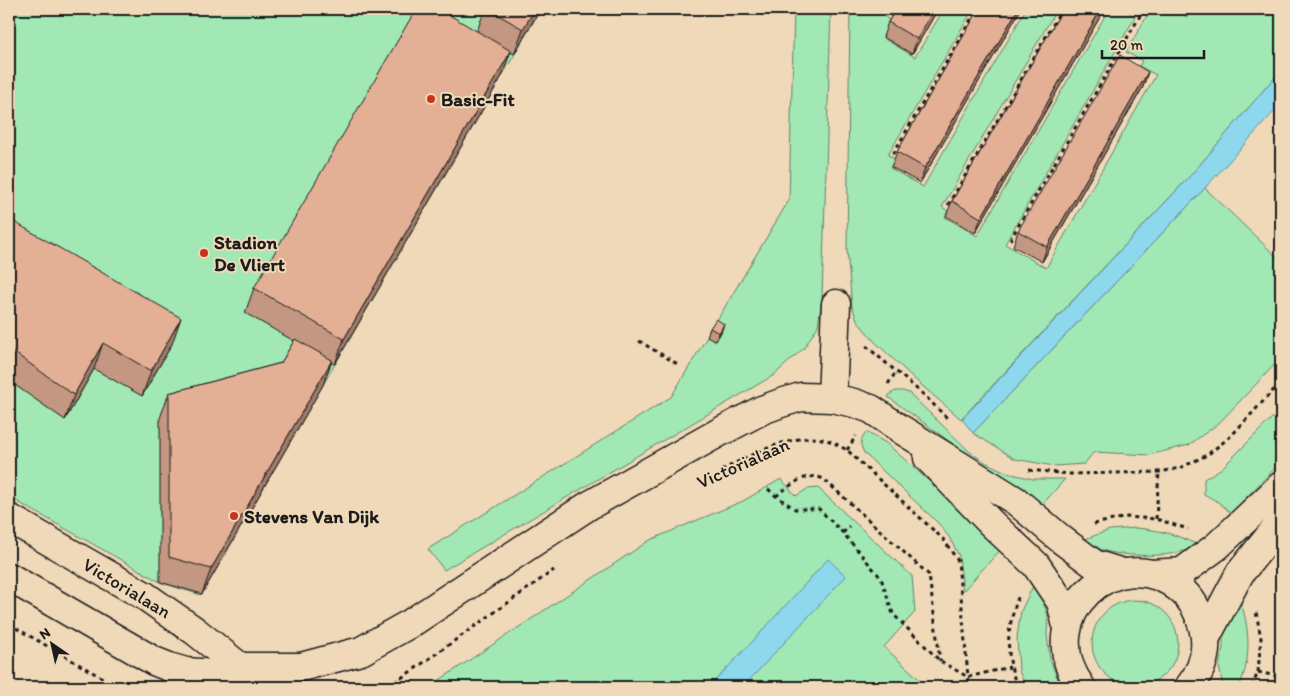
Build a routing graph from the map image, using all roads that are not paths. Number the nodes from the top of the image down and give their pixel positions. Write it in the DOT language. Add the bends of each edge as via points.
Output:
graph roads {
  1 [pos="836,304"];
  2 [pos="832,398"];
  3 [pos="902,430"];
  4 [pos="1281,486"];
  5 [pos="9,518"];
  6 [pos="1281,522"];
  7 [pos="1123,573"];
  8 [pos="1152,574"];
  9 [pos="9,577"];
  10 [pos="1067,626"];
  11 [pos="1205,650"];
  12 [pos="240,667"];
  13 [pos="1081,687"];
  14 [pos="1189,687"];
  15 [pos="1213,687"];
  1 -- 2 [label="street"];
  2 -- 3 [label="street, Victorialaan" via="872,409"];
  2 -- 12 [label="street, Victorialaan" via="800,397 781,402 718,433 588,506 412,624 361,651 302,667"];
  3 -- 7 [label="street, Victorialaan" via="1016,501 1094,564"];
  3 -- 10 [label="street, Victorialaan" via="1036,565 1061,602"];
  4 -- 8 [label="street" via="1216,547 1182,572"];
  5 -- 12 [label="street, Victorialaan" via="144,596"];
  6 -- 11 [label="street" via="1240,573"];
  7 -- 8 [label="street"];
  7 -- 10 [label="street" via="1087,591"];
  8 -- 11 [label="street" via="1172,582 1189,597 1200,616"];
  9 -- 12 [label="street, Victorialaan" via="169,667 214,674"];
  10 -- 13 [label="street" via="1065,653 1074,678"];
  11 -- 14 [label="street"];
  11 -- 15 [label="street"];
}
